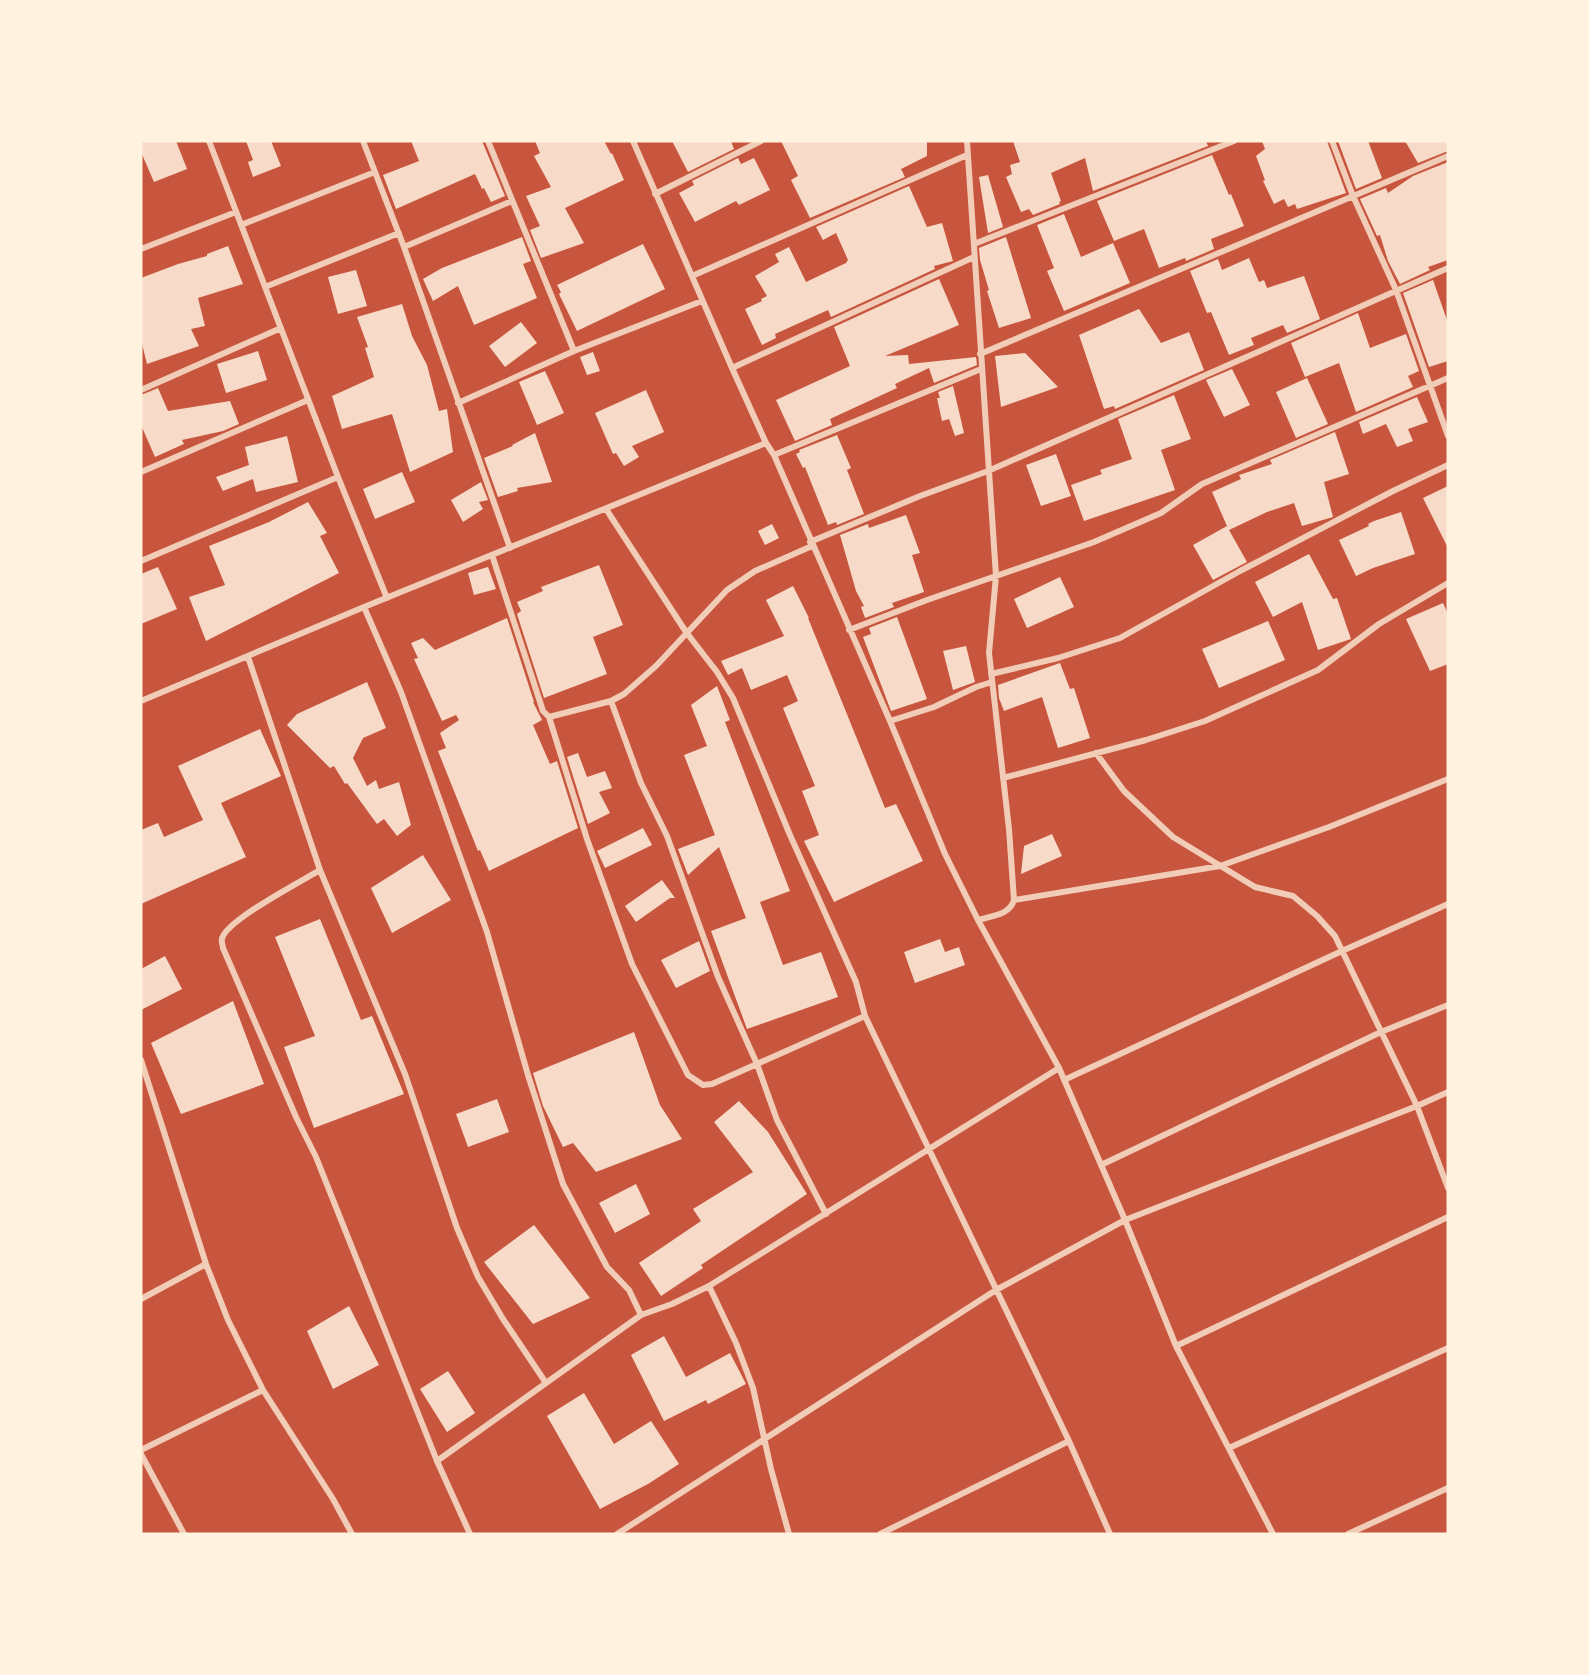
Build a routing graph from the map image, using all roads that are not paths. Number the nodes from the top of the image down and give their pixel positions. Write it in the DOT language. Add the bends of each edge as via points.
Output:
graph roads {
  1 [pos="209,141"];
  2 [pos="363,141"];
  3 [pos="488,141"];
  4 [pos="633,141"];
  5 [pos="761,141"];
  6 [pos="967,141"];
  7 [pos="1234,141"];
  8 [pos="1332,141"];
  9 [pos="968,155"];
  10 [pos="1448,156"];
  11 [pos="375,172"];
  12 [pos="655,194"];
  13 [pos="1353,196"];
  14 [pos="512,201"];
  15 [pos="236,212"];
  16 [pos="241,225"];
  17 [pos="399,233"];
  18 [pos="974,244"];
  19 [pos="404,247"];
  20 [pos="141,249"];
  21 [pos="974,257"];
  22 [pos="1448,268"];
  23 [pos="692,276"];
  24 [pos="265,287"];
  25 [pos="1396,290"];
  26 [pos="702,300"];
  27 [pos="281,328"];
  28 [pos="574,351"];
  29 [pos="981,354"];
  30 [pos="732,368"];
  31 [pos="981,369"];
  32 [pos="1448,378"];
  33 [pos="1429,387"];
  34 [pos="141,390"];
  35 [pos="308,400"];
  36 [pos="458,403"];
  37 [pos="1448,436"];
  38 [pos="766,443"];
  39 [pos="774,455"];
  40 [pos="1448,465"];
  41 [pos="988,471"];
  42 [pos="141,472"];
  43 [pos="338,477"];
  44 [pos="606,509"];
  45 [pos="811,544"];
  46 [pos="510,548"];
  47 [pos="492,555"];
  48 [pos="141,561"];
  49 [pos="996,576"];
  50 [pos="1448,583"];
  51 [pos="387,598"];
  52 [pos="364,607"];
  53 [pos="849,630"];
  54 [pos="686,632"];
  55 [pos="248,657"];
  56 [pos="991,674"];
  57 [pos="992,682"];
  58 [pos="611,700"];
  59 [pos="141,701"];
  60 [pos="549,717"];
  61 [pos="890,722"];
  62 [pos="1096,753"];
  63 [pos="1003,778"];
  64 [pos="1448,779"];
  65 [pos="1220,866"];
  66 [pos="320,870"];
  67 [pos="1014,900"];
  68 [pos="1448,904"];
  69 [pos="978,920"];
  70 [pos="1342,951"];
  71 [pos="1448,1005"];
  72 [pos="865,1016"];
  73 [pos="1381,1032"];
  74 [pos="141,1060"];
  75 [pos="757,1064"];
  76 [pos="1059,1068"];
  77 [pos="1064,1080"];
  78 [pos="1448,1092"];
  79 [pos="1417,1106"];
  80 [pos="928,1149"];
  81 [pos="1101,1165"];
  82 [pos="1448,1188"];
  83 [pos="826,1214"];
  84 [pos="1448,1217"];
  85 [pos="1125,1220"];
  86 [pos="206,1264"];
  87 [pos="709,1286"];
  88 [pos="996,1290"];
  89 [pos="141,1299"];
  90 [pos="641,1316"];
  91 [pos="1176,1346"];
  92 [pos="1448,1348"];
  93 [pos="546,1383"];
  94 [pos="262,1390"];
  95 [pos="765,1440"];
  96 [pos="1069,1441"];
  97 [pos="1229,1448"];
  98 [pos="141,1452"];
  99 [pos="437,1461"];
  100 [pos="1448,1488"];
  101 [pos="184,1534"];
  102 [pos="352,1534"];
  103 [pos="470,1534"];
  104 [pos="618,1534"];
  105 [pos="789,1534"];
  106 [pos="880,1534"];
  107 [pos="1110,1534"];
  108 [pos="1273,1534"];
  109 [pos="1348,1534"];
  1 -- 15 [label="street"];
  2 -- 11 [label="street"];
  3 -- 14 [label="street"];
  4 -- 12 [label="street"];
  5 -- 12 [label="street"];
  6 -- 9 [label="street"];
  7 -- 18 [label="street"];
  8 -- 13 [label="street"];
  9 -- 18 [label="street"];
  9 -- 23 [label="street"];
  10 -- 13 [label="street"];
  11 -- 16 [label="street"];
  11 -- 17 [label="street"];
  12 -- 23 [label="street"];
  13 -- 25 [label="street"];
  13 -- 29 [label="street"];
  14 -- 19 [label="street"];
  14 -- 28 [label="street"];
  15 -- 16 [label="street"];
  15 -- 20 [label="street"];
  16 -- 24 [label="street"];
  17 -- 19 [label="street"];
  17 -- 24 [label="street"];
  18 -- 21 [label="street"];
  19 -- 36 [label="street"];
  21 -- 29 [label="street"];
  21 -- 30 [label="street"];
  22 -- 25 [label="street"];
  23 -- 26 [label="street"];
  24 -- 27 [label="street"];
  25 -- 33 [label="street"];
  25 -- 41 [label="street"];
  26 -- 28 [label="street"];
  26 -- 30 [label="street"];
  27 -- 34 [label="street"];
  27 -- 35 [label="street"];
  28 -- 36 [label="street"];
  29 -- 31 [label="street"];
  30 -- 38 [label="street"];
  31 -- 39 [label="street"];
  31 -- 41 [label="street"];
  32 -- 33 [label="street"];
  33 -- 37 [label="street"];
  33 -- 49 [label="street" via="1202,484 1161,513 1094,542"];
  35 -- 42 [label="street"];
  35 -- 43 [label="street"];
  36 -- 46 [label="street"];
  38 -- 39 [label="street"];
  38 -- 44 [label="street"];
  39 -- 45 [label="street"];
  40 -- 56 [label="street" via="1240,571 1120,638"];
  41 -- 45 [label="street"];
  41 -- 49 [label="street"];
  43 -- 48 [label="street"];
  43 -- 51 [label="street"];
  44 -- 46 [label="street"];
  44 -- 54 [label="street"];
  45 -- 53 [label="street"];
  45 -- 54 [label="street" via="727,590"];
  46 -- 47 [label="street"];
  47 -- 51 [label="street"];
  47 -- 60 [label="street" via="543,711"];
  49 -- 53 [label="street"];
  49 -- 56 [label="street" via="988,653"];
  50 -- 62 [label="street" via="1379,624 1318,670 1206,721"];
  51 -- 52 [label="street"];
  52 -- 55 [label="street"];
  52 -- 90 [label="street" via="401,692 488,932 563,1184 607,1267 629,1290"];
  53 -- 61 [label="street"];
  54 -- 58 [label="street" via="656,666 624,694"];
  54 -- 72 [label="street" via="733,698 856,982"];
  55 -- 59 [label="street"];
  55 -- 66 [label="street"];
  56 -- 57 [label="street"];
  57 -- 61 [label="street"];
  57 -- 63 [label="street"];
  58 -- 60 [label="street"];
  58 -- 75 [label="street" via="641,783 667,836 718,977"];
  60 -- 75 [label="street" via="632,964 688,1074 703,1085 712,1084"];
  61 -- 69 [label="street" via="945,855"];
  62 -- 63 [label="street"];
  62 -- 65 [label="street" via="1124,790 1173,837"];
  63 -- 67 [label="street"];
  64 -- 65 [label="street"];
  65 -- 67 [label="street"];
  65 -- 70 [label="street" via="1255,887 1293,896 1335,936"];
  66 -- 93 [label="street" via="405,1074 457,1228 478,1277"];
  66 -- 99 [label="street" via="238,918 222,939 223,948 320,1167"];
  67 -- 69 [label="street" via="1006,911"];
  68 -- 70 [label="street"];
  69 -- 76 [label="street"];
  70 -- 73 [label="street"];
  70 -- 77 [label="street"];
  71 -- 73 [label="street"];
  72 -- 75 [label="street"];
  72 -- 80 [label="street"];
  73 -- 79 [label="street"];
  73 -- 81 [label="street"];
  74 -- 86 [label="street"];
  75 -- 83 [label="street" via="777,1120"];
  76 -- 77 [label="street"];
  76 -- 80 [label="street"];
  77 -- 81 [label="street"];
  78 -- 79 [label="street"];
  79 -- 82 [label="street"];
  79 -- 85 [label="street"];
  80 -- 83 [label="street"];
  80 -- 88 [label="street"];
  81 -- 85 [label="street"];
  83 -- 87 [label="street"];
  84 -- 91 [label="street"];
  85 -- 88 [label="street"];
  85 -- 91 [label="street"];
  86 -- 89 [label="street"];
  86 -- 94 [label="street"];
  87 -- 90 [label="street"];
  87 -- 95 [label="street" via="753,1388"];
  88 -- 95 [label="street"];
  88 -- 96 [label="street"];
  90 -- 93 [label="street"];
  91 -- 97 [label="street"];
  92 -- 97 [label="street"];
  93 -- 99 [label="street"];
  94 -- 98 [label="street"];
  94 -- 102 [label="street"];
  95 -- 104 [label="street"];
  95 -- 105 [label="street"];
  96 -- 106 [label="street"];
  96 -- 107 [label="street"];
  97 -- 108 [label="street"];
  98 -- 101 [label="street"];
  99 -- 103 [label="street"];
  100 -- 109 [label="street"];
}
